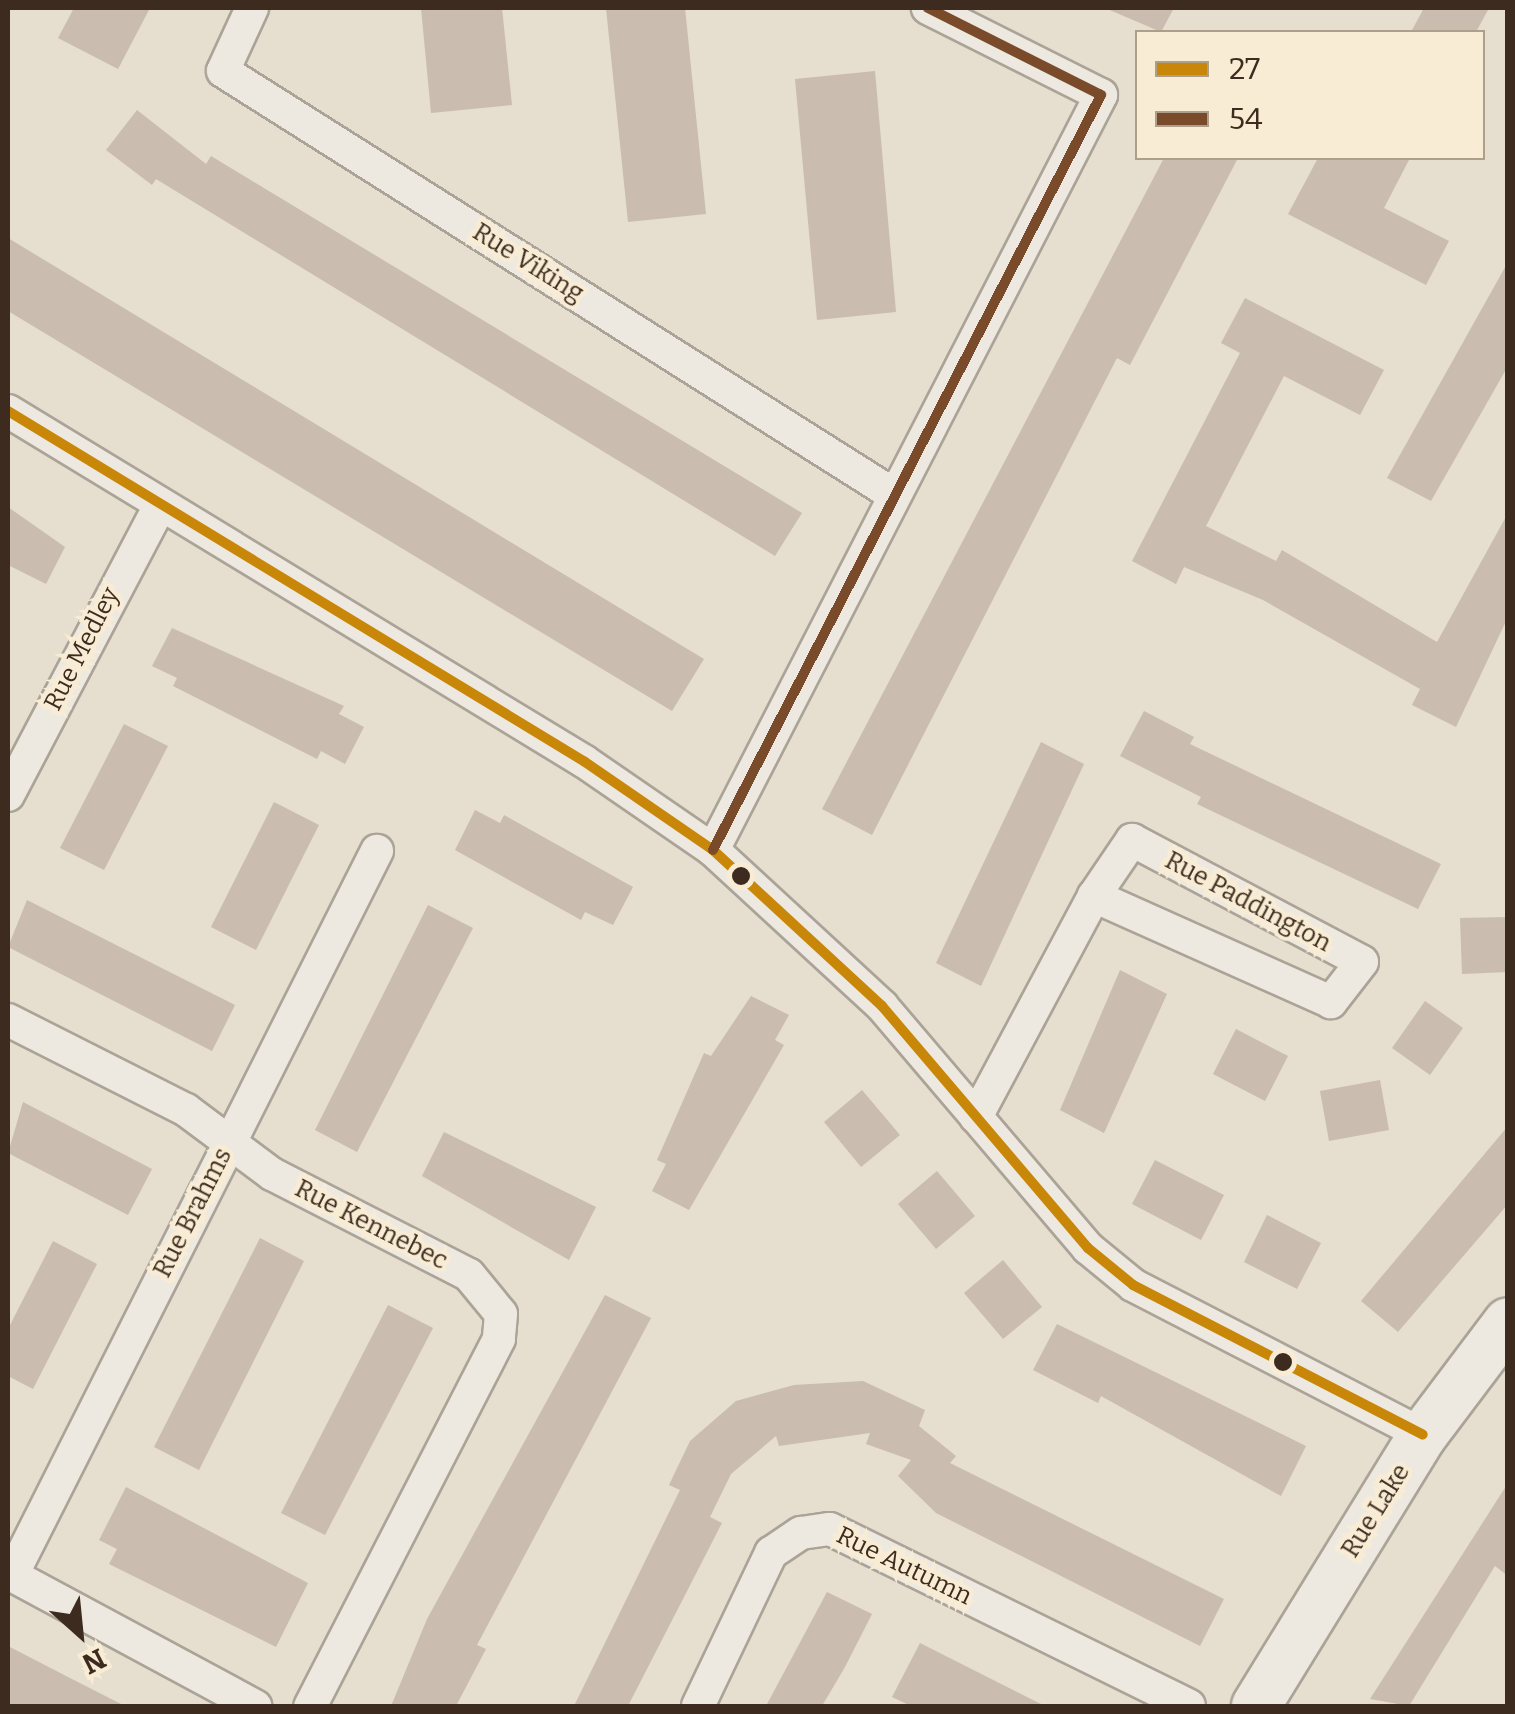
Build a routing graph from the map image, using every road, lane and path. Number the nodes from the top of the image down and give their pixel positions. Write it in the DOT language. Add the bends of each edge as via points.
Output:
graph roads {
  1 [pos="252,8"];
  2 [pos="928,8"];
  3 [pos="8,411"];
  4 [pos="891,493"];
  5 [pos="160,505"];
  6 [pos="8,795"];
  7 [pos="713,850"];
  8 [pos="376,851"];
  9 [pos="1094,896"];
  10 [pos="8,1020"];
  11 [pos="976,1117"];
  12 [pos="228,1142"];
  13 [pos="1508,1322"];
  14 [pos="1422,1435"];
  15 [pos="10,1574"];
  16 [pos="255,1706"];
  17 [pos="310,1706"];
  18 [pos="698,1706"];
  19 [pos="1189,1706"];
  20 [pos="1256,1706"];
  1 -- 4 [label="street, Rue Viking" via="223,71"];
  2 -- 4 [label="street" via="1101,95"];
  3 -- 5 [label="street"];
  4 -- 7 [label="street"];
  5 -- 6 [label="street, Rue Medley"];
  5 -- 7 [label="street" via="585,762"];
  7 -- 11 [label="street" via="882,1006"];
  8 -- 12 [label="street, Rue Brahms"];
  9 -- 9 [label="street, Rue Paddington" via="1331,1002 1362,962 1132,840"];
  9 -- 11 [label="street, Rue Paddington"];
  10 -- 12 [label="street, Rue Kennebec" via="186,1110"];
  11 -- 14 [label="street" via="1088,1248 1132,1285"];
  12 -- 15 [label="street, Rue Brahms"];
  12 -- 17 [label="street, Rue Kennebec" via="469,1275 501,1314 499,1339"];
  13 -- 14 [label="street, Rue Lake"];
  14 -- 20 [label="street, Rue Lake"];
  15 -- 16 [label="street"];
  18 -- 19 [label="street, Rue Autumn" via="771,1552 802,1533 830,1529"];
}
